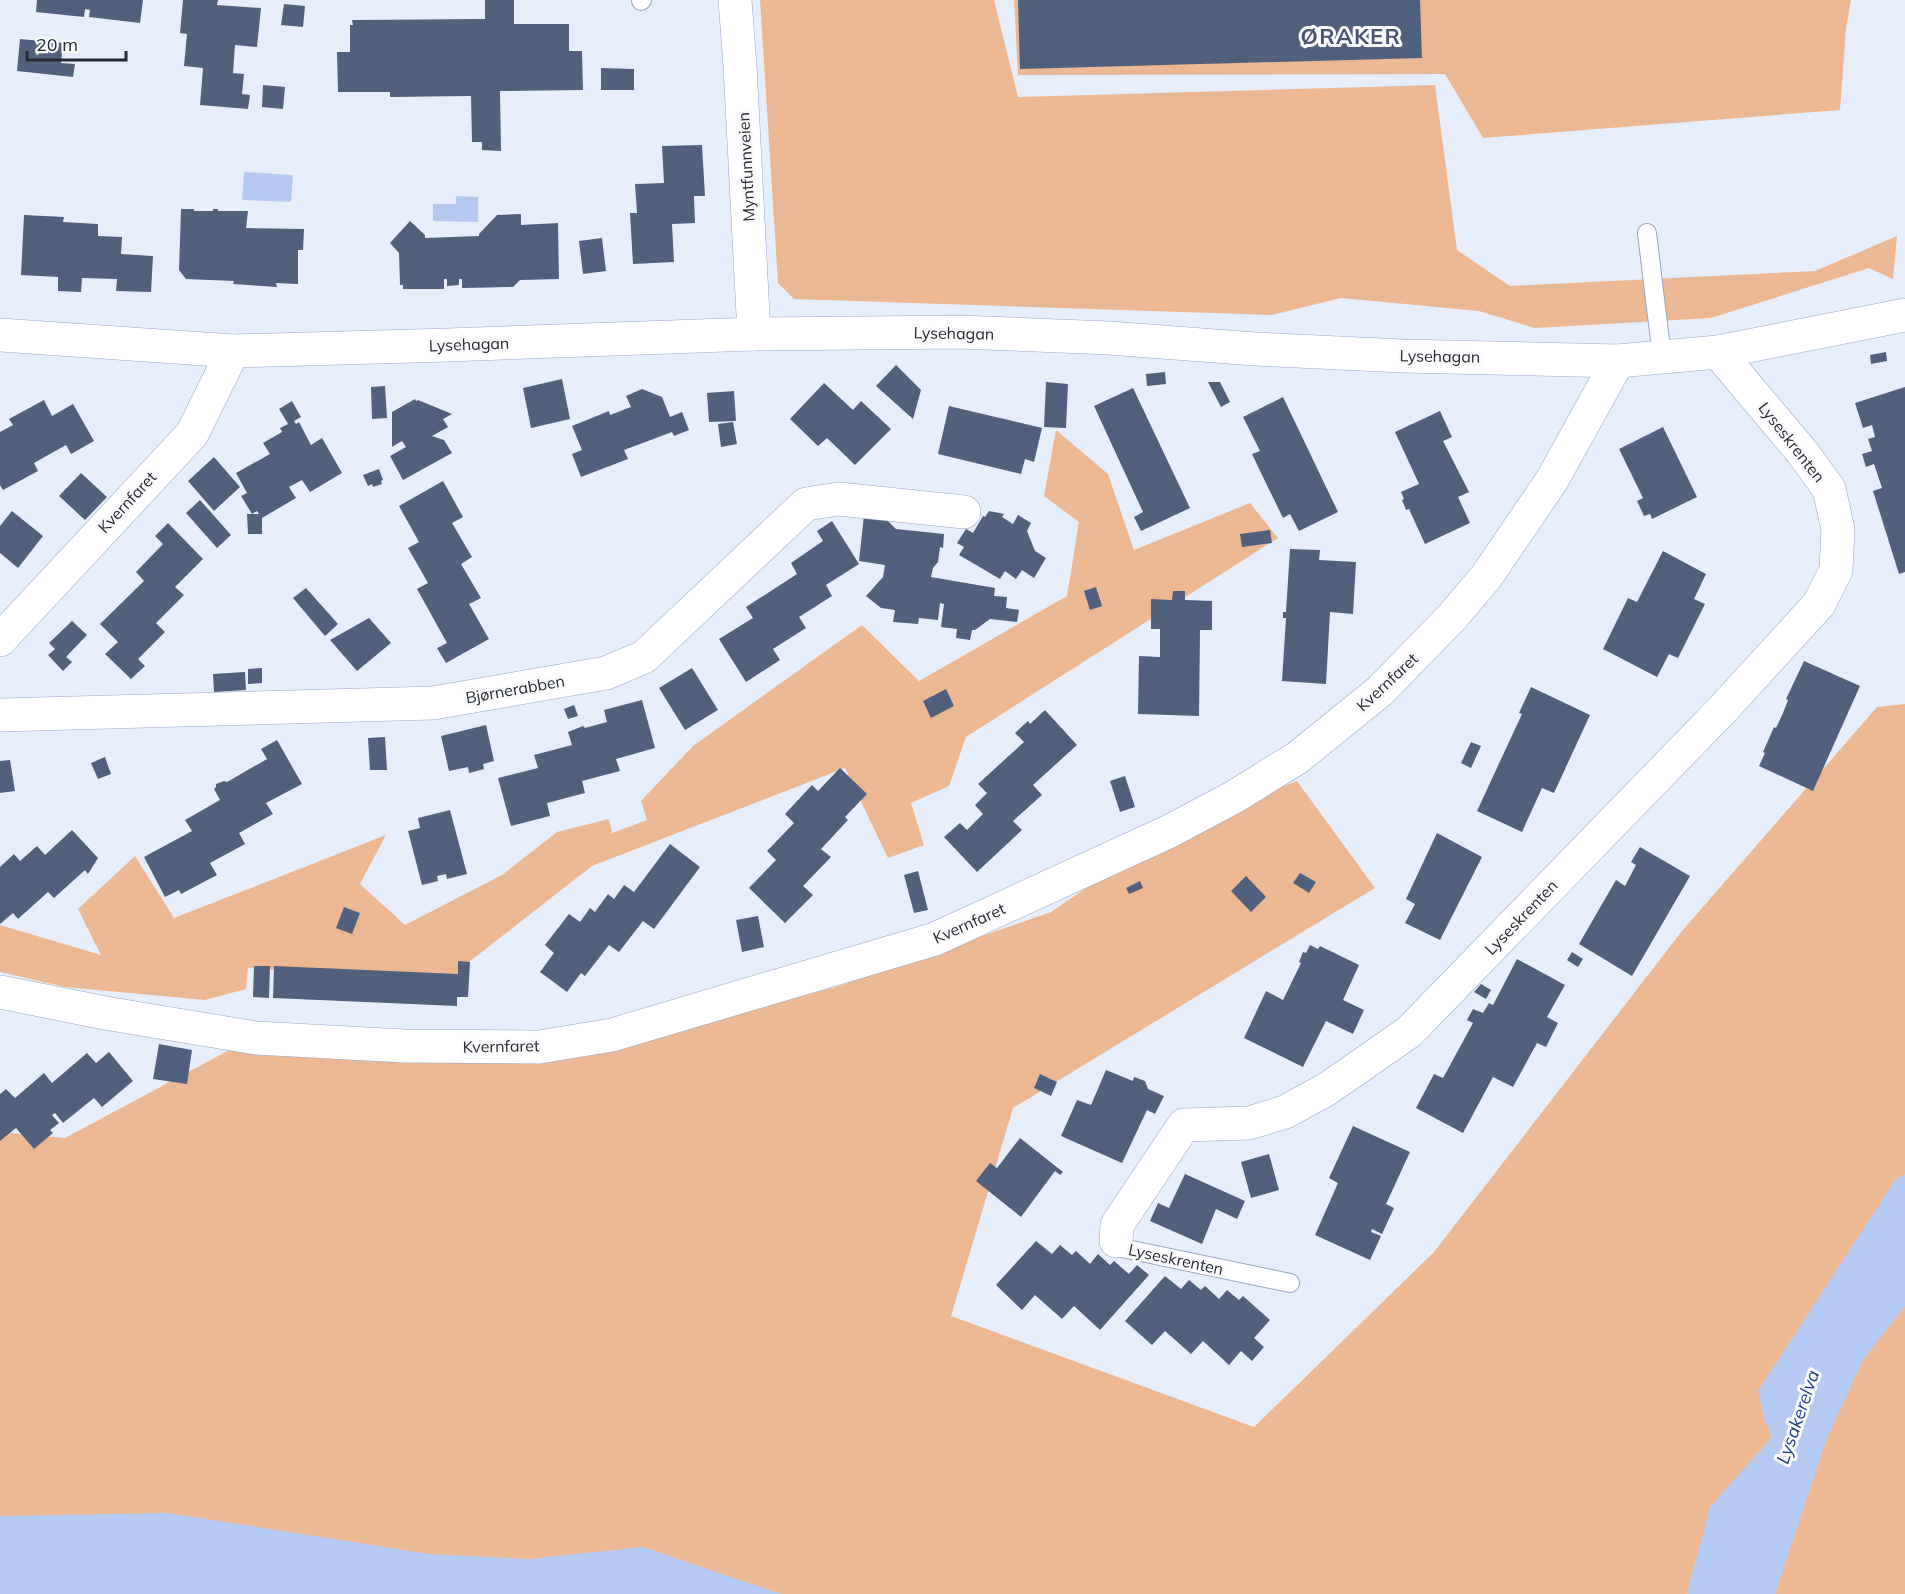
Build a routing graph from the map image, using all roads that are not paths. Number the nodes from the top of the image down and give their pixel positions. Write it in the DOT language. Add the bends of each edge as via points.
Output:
graph roads {
  1 [pos="735,0"];
  2 [pos="1647,233"];
  3 [pos="1905,315"];
  4 [pos="754,334"];
  5 [pos="0,335"];
  6 [pos="234,351"];
  7 [pos="1718,352"];
  8 [pos="1662,357"];
  9 [pos="1618,361"];
  10 [pos="964,512"];
  11 [pos="0,640"];
  12 [pos="0,714"];
  13 [pos="0,992"];
  14 [pos="1116,1241"];
  15 [pos="1290,1283"];
  1 -- 4 [label="street, Myntfunnveien"];
  2 -- 8 [label="lane"];
  3 -- 7 [label="street, Lysehagan"];
  4 -- 6 [label="street, Lysehagan"];
  4 -- 9 [label="street, Lysehagan" via="960,332 1403,356"];
  5 -- 6 [label="street, Lysehagan"];
  6 -- 11 [label="street, Kvernfaret" via="192,434"];
  7 -- 8 [label="street, Lysehagan"];
  7 -- 14 [label="street, Lyseskrenten" via="1829,489 1838,529 1836,570 1819,604 1723,709 1409,1032 1327,1089 1284,1112 1249,1122 1184,1125 1117,1225"];
  8 -- 9 [label="street, Lysehagan"];
  9 -- 13 [label="street, Kvernfaret" via="1552,480 1486,577 1380,691 1297,758 1234,797 1170,831 934,939 612,1035 539,1047 404,1046 256,1038"];
  10 -- 12 [label="street, Bjørnerabben" via="839,499 806,504 644,657 606,673 433,703"];
  14 -- 15 [label="lane, Lyseskrenten" via="1122,1248"];
}
